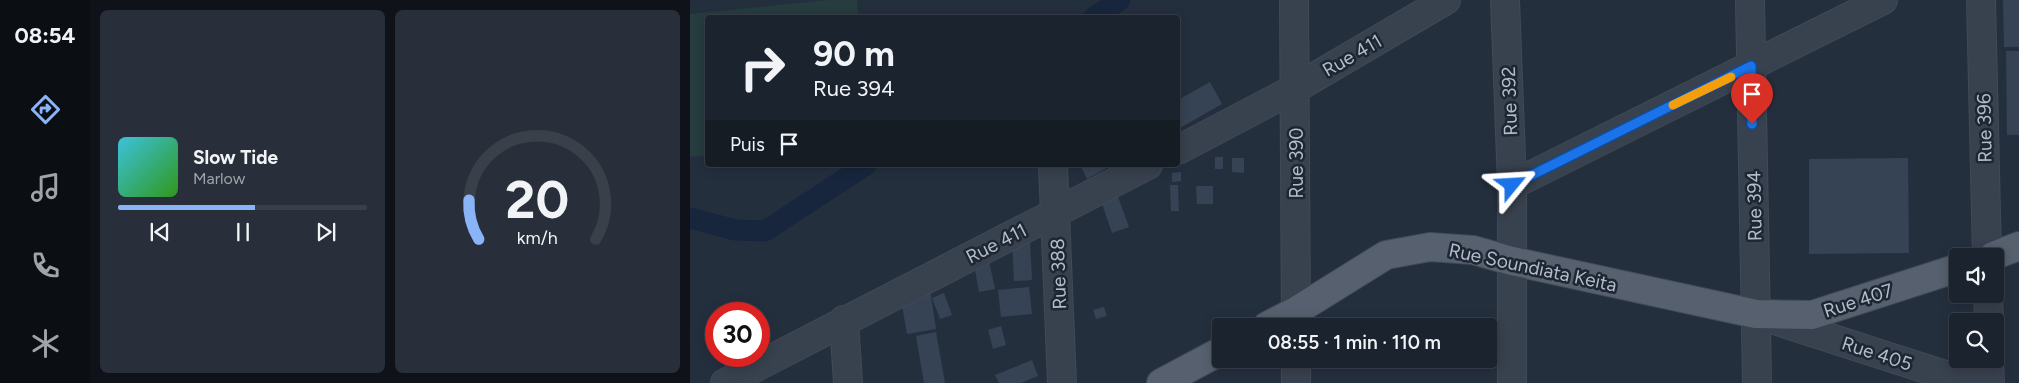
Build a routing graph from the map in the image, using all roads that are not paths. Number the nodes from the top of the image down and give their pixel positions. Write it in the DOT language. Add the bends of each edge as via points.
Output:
graph roads {
  1 [pos="1294,0"];
  2 [pos="1446,0"];
  3 [pos="1504,0"];
  4 [pos="1750,0"];
  5 [pos="1883,0"];
  6 [pos="1981,0"];
  7 [pos="1751,66"];
  8 [pos="1296,88"];
  9 [pos="1180,149"];
  10 [pos="1053,167"];
  11 [pos="1144,167"];
  12 [pos="1512,185"];
  13 [pos="1056,213"];
  14 [pos="2019,246"];
  15 [pos="1987,248"];
  16 [pos="2004,252"];
  17 [pos="1512,261"];
  18 [pos="1949,271"];
  19 [pos="1756,314"];
  20 [pos="1296,318"];
  21 [pos="1297,318"];
  22 [pos="844,320"];
  23 [pos="1212,356"];
  24 [pos="1296,368"];
  25 [pos="1990,368"];
  26 [pos="724,383"];
  27 [pos="848,383"];
  28 [pos="1062,383"];
  29 [pos="1161,383"];
  30 [pos="1296,383"];
  31 [pos="1512,383"];
  32 [pos="1757,383"];
  33 [pos="1970,383"];
  34 [pos="1990,383"];
  1 -- 8 [label="street, Rue 390"];
  2 -- 8 [label="street, Rue 411"];
  3 -- 12 [label="street, Rue 392"];
  4 -- 7 [label="street, Rue 394"];
  5 -- 7 [label="street"];
  6 -- 15 [label="street, Rue 396"];
  7 -- 12 [label="street"];
  7 -- 19 [label="street, Rue 394"];
  8 -- 9 [label="street, Rue 411"];
  8 -- 20 [label="street, Rue 390"];
  10 -- 13 [label="street, Rue 388"];
  11 -- 13 [label="street, Rue 411"];
  12 -- 17 [label="street, Rue 392"];
  13 -- 22 [label="street, Rue 411"];
  13 -- 28 [label="street, Rue 388"];
  14 -- 16 [label="main road"];
  17 -- 19 [label="main road, Rue Soundiata Keita"];
  17 -- 21 [label="main road, Rue Soundiata Keita" via="1473,250 1430,247 1386,255"];
  17 -- 31 [label="street, Rue 392"];
  18 -- 19 [label="main road, Rue 407" via="1812,315"];
  19 -- 32 [label="street, Rue 394"];
  19 -- 33 [label="street, Rue 405"];
  22 -- 26 [label="street, Rue 411"];
  22 -- 27 [label="street"];
  23 -- 29 [label="main road"];
  24 -- 30 [label="street"];
  25 -- 34 [label="street"];
}
